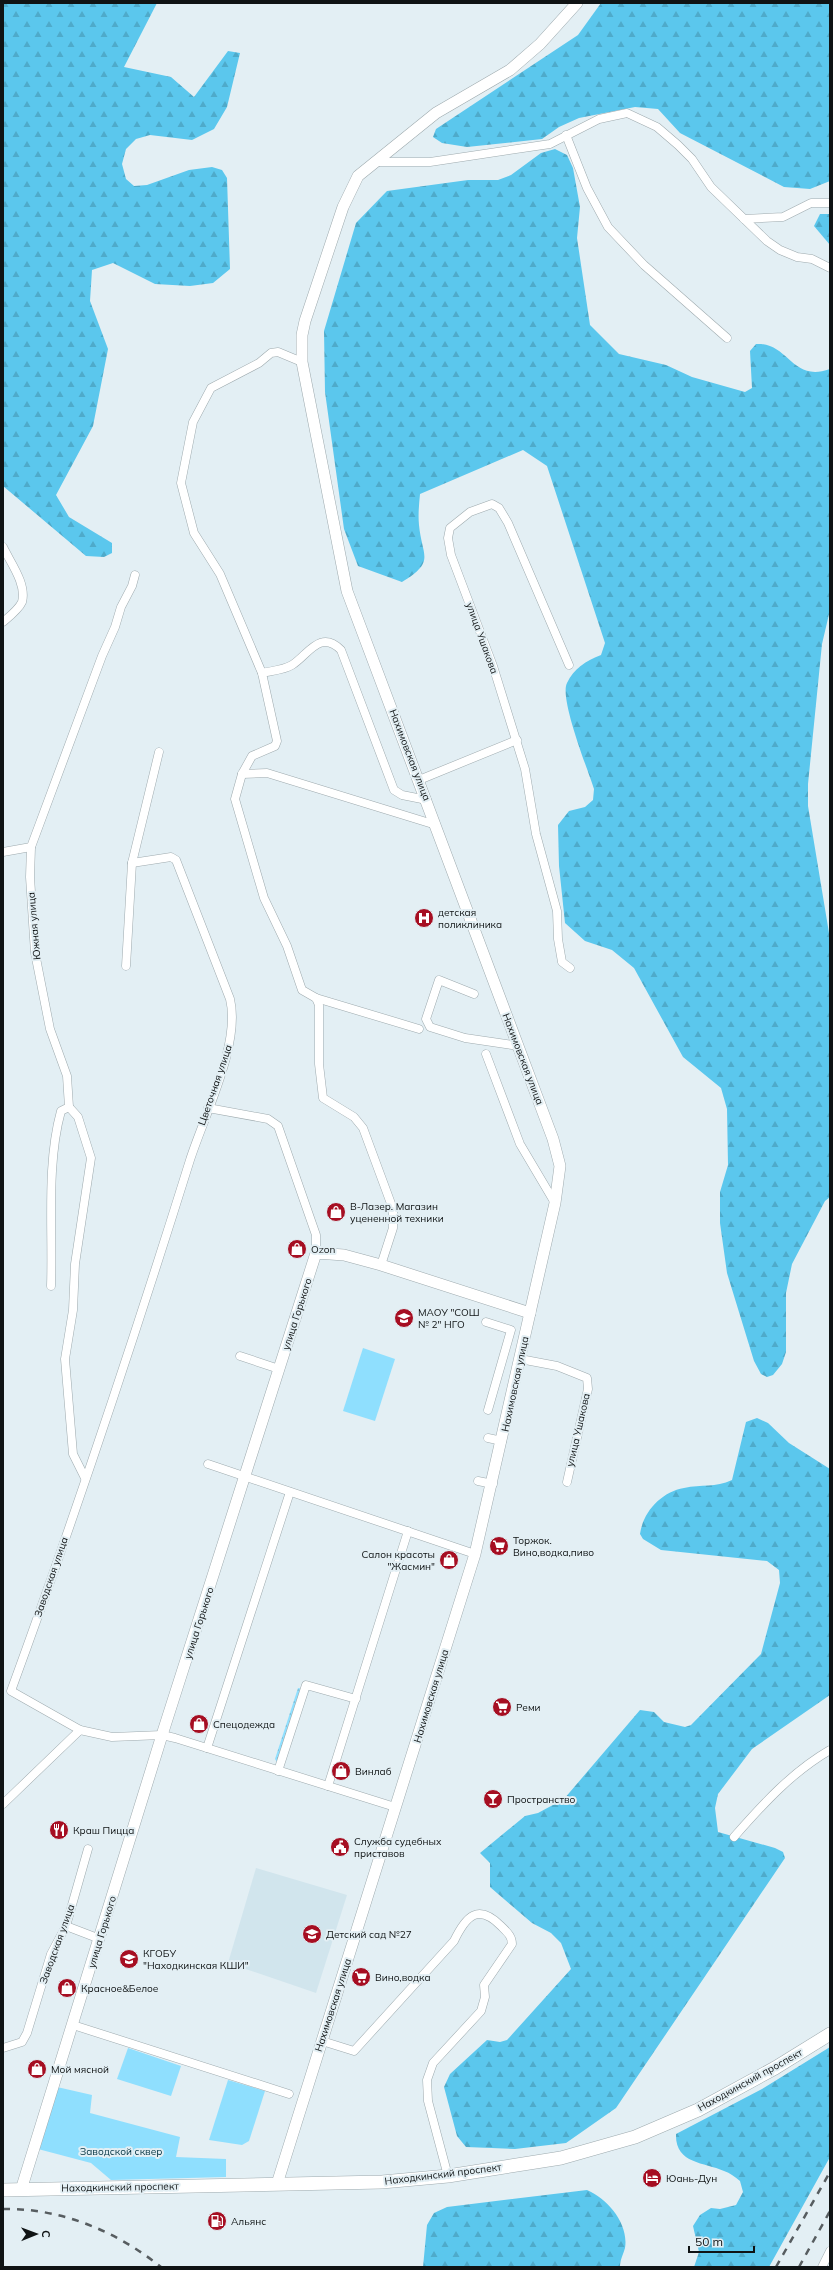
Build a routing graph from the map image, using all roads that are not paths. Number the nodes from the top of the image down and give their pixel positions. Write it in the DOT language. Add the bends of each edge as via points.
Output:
graph roads {
  1 [pos="577,3"];
  2 [pos="566,135"];
  3 [pos="373,162"];
  4 [pos="830,203"];
  5 [pos="744,218"];
  6 [pos="830,268"];
  7 [pos="728,338"];
  8 [pos="302,362"];
  9 [pos="3,546"];
  10 [pos="135,575"];
  11 [pos="3,622"];
  12 [pos="568,665"];
  13 [pos="262,673"];
  14 [pos="517,740"];
  15 [pos="158,752"];
  16 [pos="242,774"];
  17 [pos="419,780"];
  18 [pos="427,800"];
  19 [pos="436,825"];
  20 [pos="31,848"];
  21 [pos="3,852"];
  22 [pos="132,863"];
  23 [pos="126,966"];
  24 [pos="570,968"];
  25 [pos="474,994"];
  26 [pos="316,998"];
  27 [pos="419,1029"];
  28 [pos="519,1046"];
  29 [pos="486,1054"];
  30 [pos="69,1107"];
  31 [pos="208,1108"];
  32 [pos="555,1203"];
  33 [pos="316,1253"];
  34 [pos="381,1265"];
  35 [pos="51,1286"];
  36 [pos="143,1309"];
  37 [pos="530,1313"];
  38 [pos="486,1322"];
  39 [pos="240,1356"];
  40 [pos="520,1359"];
  41 [pos="279,1369"];
  42 [pos="488,1410"];
  43 [pos="488,1438"];
  44 [pos="502,1442"];
  45 [pos="208,1464"];
  46 [pos="246,1477"];
  47 [pos="85,1478"];
  48 [pos="478,1481"];
  49 [pos="567,1482"];
  50 [pos="493,1484"];
  51 [pos="290,1492"];
  52 [pos="408,1532"];
  53 [pos="475,1554"];
  54 [pos="356,1699"];
  55 [pos="80,1730"];
  56 [pos="162,1735"];
  57 [pos="207,1748"];
  58 [pos="830,1750"];
  59 [pos="278,1771"];
  60 [pos="328,1786"];
  61 [pos="3,1804"];
  62 [pos="395,1807"];
  63 [pos="734,1837"];
  64 [pos="88,1849"];
  65 [pos="66,1926"];
  66 [pos="100,1939"];
  67 [pos="73,2025"];
  68 [pos="830,2034"];
  69 [pos="322,2041"];
  70 [pos="3,2048"];
  71 [pos="289,2094"];
  72 [pos="448,2176"];
  73 [pos="277,2184"];
  74 [pos="3,2190"];
  75 [pos="21,2190"];
  76 [pos="830,2251"];
  77 [pos="822,2267"];
  1 -- 3 [label="main road, Нахимовская улица" via="540,44 510,70 436,113"];
  2 -- 3 [label="street" via="550,144 493,151 458,159 430,162"];
  2 -- 5 [label="street" via="599,119 627,113 657,127 692,159 711,187"];
  2 -- 7 [label="street" via="587,188 608,227 644,265"];
  3 -- 8 [label="main road, Нахимовская улица" via="358,176 343,207 305,321"];
  4 -- 5 [label="street" via="812,203 783,217"];
  5 -- 6 [label="street" via="780,250 797,257 812,259"];
  8 -- 13 [label="street" via="278,352 271,353 212,388 193,422 182,483 194,533 220,574"];
  8 -- 17 [label="main road, Нахимовская улица" via="347,591"];
  9 -- 11 [label="street" via="19,579 22,602"];
  10 -- 20 [label="street, Южная улица" via="102,656"];
  12 -- 14 [label="street, улица Ушакова" via="508,523 499,508 492,504 470,512 450,528 448,538 451,555 493,666"];
  13 -- 16 [label="street" via="277,741 275,746 252,756"];
  13 -- 18 [label="street" via="292,666 320,643 329,642 336,645 341,650 394,790 402,795"];
  14 -- 17 [label="street"];
  14 -- 24 [label="street, улица Ушакова" via="525,769 536,834 557,911 562,962"];
  15 -- 22 [label="street"];
  16 -- 19 [label="street" via="266,773"];
  16 -- 26 [label="street" via="235,799 264,898 287,946 302,990"];
  17 -- 18 [label="main road, Нахимовская улица"];
  18 -- 19 [label="main road, Нахимовская улица"];
  19 -- 28 [label="main road, Нахимовская улица"];
  20 -- 21 [label="street"];
  20 -- 30 [label="street, Южная улица" via="30,876 35,953 50,1029 67,1076"];
  22 -- 23 [label="street"];
  22 -- 31 [label="street, Цветочная улица" via="171,857 176,860 230,999 232,1027 229,1047"];
  25 -- 28 [label="street" via="439,980 426,1019 430,1027 465,1038"];
  26 -- 27 [label="street"];
  26 -- 34 [label="street" via="323,1098 354,1117 363,1128 393,1209 393,1228"];
  28 -- 32 [label="main road, Нахимовская улица" via="557,1153 560,1175"];
  29 -- 32 [label="street" via="520,1144"];
  30 -- 35 [label="street" via="61,1111 55,1137"];
  30 -- 47 [label="street" via="78,1117 91,1158 65,1359 74,1454"];
  31 -- 33 [label="street, улица Горького" via="268,1119 278,1126 316,1235"];
  31 -- 36 [label="street, Цветочная улица"];
  32 -- 37 [label="main road, Нахимовская улица"];
  33 -- 34 [label="main road" via="344,1255"];
  33 -- 41 [label="main road, улица Горького"];
  34 -- 37 [label="main road"];
  36 -- 47 [label="street, Заводская улица"];
  37 -- 40 [label="main road, Нахимовская улица"];
  38 -- 42 [label="street" via="511,1330"];
  39 -- 41 [label="street"];
  40 -- 44 [label="main road, Нахимовская улица"];
  40 -- 49 [label="street, улица Ушакова" via="557,1366 587,1378 588,1389"];
  41 -- 46 [label="main road, улица Горького"];
  43 -- 44 [label="street"];
  44 -- 50 [label="main road, Нахимовская улица"];
  45 -- 46 [label="street"];
  46 -- 51 [label="street"];
  46 -- 56 [label="main road, улица Горького"];
  47 -- 55 [label="street, Заводская улица" via="11,1692"];
  48 -- 50 [label="street"];
  50 -- 53 [label="main road, Нахимовская улица"];
  51 -- 52 [label="street"];
  51 -- 57 [label="street"];
  52 -- 53 [label="street"];
  52 -- 54 [label="street"];
  53 -- 62 [label="main road, Нахимовская улица"];
  54 -- 59 [label="street" via="306,1684"];
  54 -- 60 [label="street"];
  55 -- 56 [label="street, Заводская улица" via="112,1737"];
  55 -- 61 [label="street"];
  56 -- 57 [label="street, Заводская улица"];
  56 -- 66 [label="main road, улица Горького"];
  57 -- 59 [label="street, Заводская улица"];
  58 -- 63 [label="street" via="771,1795"];
  59 -- 60 [label="street, Заводская улица"];
  60 -- 62 [label="street, Заводская улица"];
  62 -- 69 [label="main road, Нахимовская улица"];
  64 -- 65 [label="street, Заводская улица"];
  65 -- 66 [label="street"];
  65 -- 70 [label="street, Заводская улица" via="51,1954 27,2033 22,2042"];
  66 -- 67 [label="main road, улица Горького"];
  67 -- 71 [label="street"];
  67 -- 75 [label="main road, улица Горького"];
  68 -- 72 [label="main road, Находкинский проспект" via="737,2090 635,2137 561,2158"];
  69 -- 72 [label="street" via="354,2051 454,1941 459,1930 471,1916 490,1915 506,1931 512,1938 512,1944 484,1984 485,1997 481,2011 433,2063 427,2080 428,2101"];
  69 -- 73 [label="main road, Нахимовская улица"];
  72 -- 73 [label="main road, Находкинский проспект" via="382,2182"];
  73 -- 75 [label="main road, Находкинский проспект"];
  74 -- 75 [label="main road, Находкинский проспект"];
  76 -- 77 [label="street"];
}
